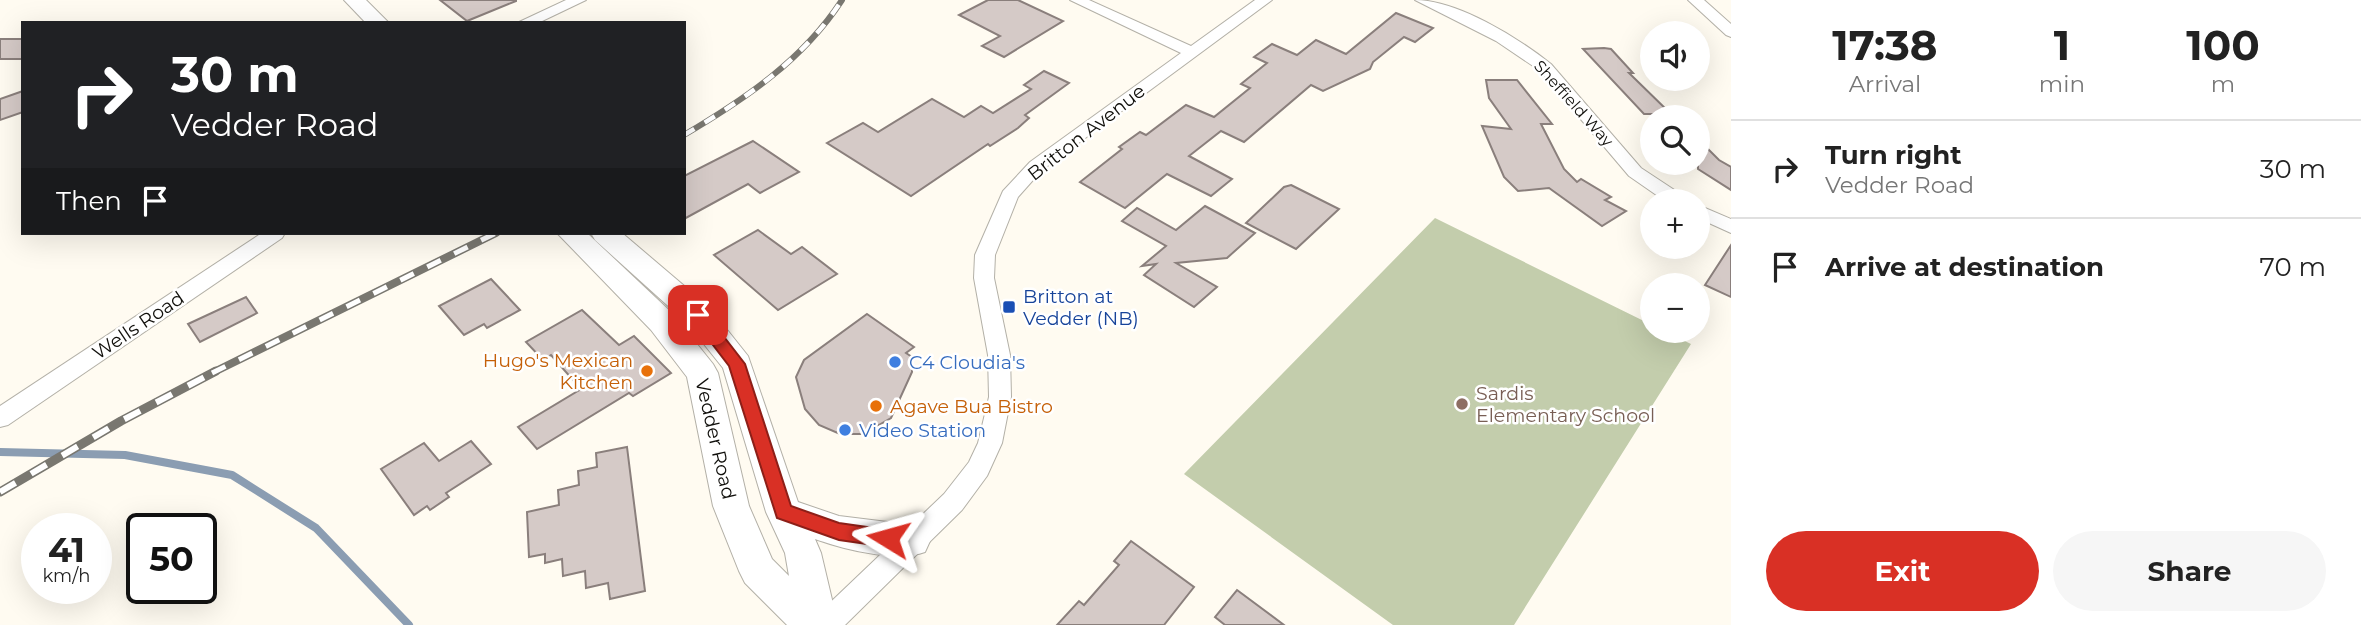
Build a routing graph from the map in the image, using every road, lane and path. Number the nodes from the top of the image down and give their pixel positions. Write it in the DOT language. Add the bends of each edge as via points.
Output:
graph roads {
  1 [pos="333,0"];
  2 [pos="354,0"];
  3 [pos="579,0"];
  4 [pos="1077,0"];
  5 [pos="1265,0"];
  6 [pos="1422,0"];
  7 [pos="1695,0"];
  8 [pos="354,21"];
  9 [pos="376,21"];
  10 [pos="529,21"];
  11 [pos="1731,32"];
  12 [pos="1192,52"];
  13 [pos="1660,189"];
  14 [pos="1710,217"];
  15 [pos="1731,227"];
  16 [pos="272,235"];
  17 [pos="573,235"];
  18 [pos="607,235"];
  19 [pos="0,418"];
  20 [pos="783,512"];
  21 [pos="912,541"];
  22 [pos="816,625"];
  23 [pos="826,625"];
  1 -- 8 [label="main road"];
  2 -- 9 [label="main road"];
  3 -- 10 [label="street"];
  4 -- 12 [label="street"];
  5 -- 12 [label="street, Britton Avenue"];
  6 -- 13 [label="street, Sheffield Way" via="1531,54 1635,172"];
  7 -- 11 [label="street"];
  12 -- 21 [label="street, Britton Avenue" via="1036,166 1010,195 985,255 984,278 999,355 1000,397 990,443 978,469 953,502"];
  14 -- 15 [label="street"];
  16 -- 19 [label="street, Wells Road"];
  17 -- 22 [label="main road, Vedder Road" via="662,322 702,373 731,506 758,571"];
  18 -- 20 [label="main road, Vedder Road" via="698,315 737,364"];
  20 -- 21 [label="main road" via="839,532"];
  20 -- 22 [label="main road, Vedder Road" via="803,553"];
  21 -- 23 [label="street, Britton Avenue"];
}
